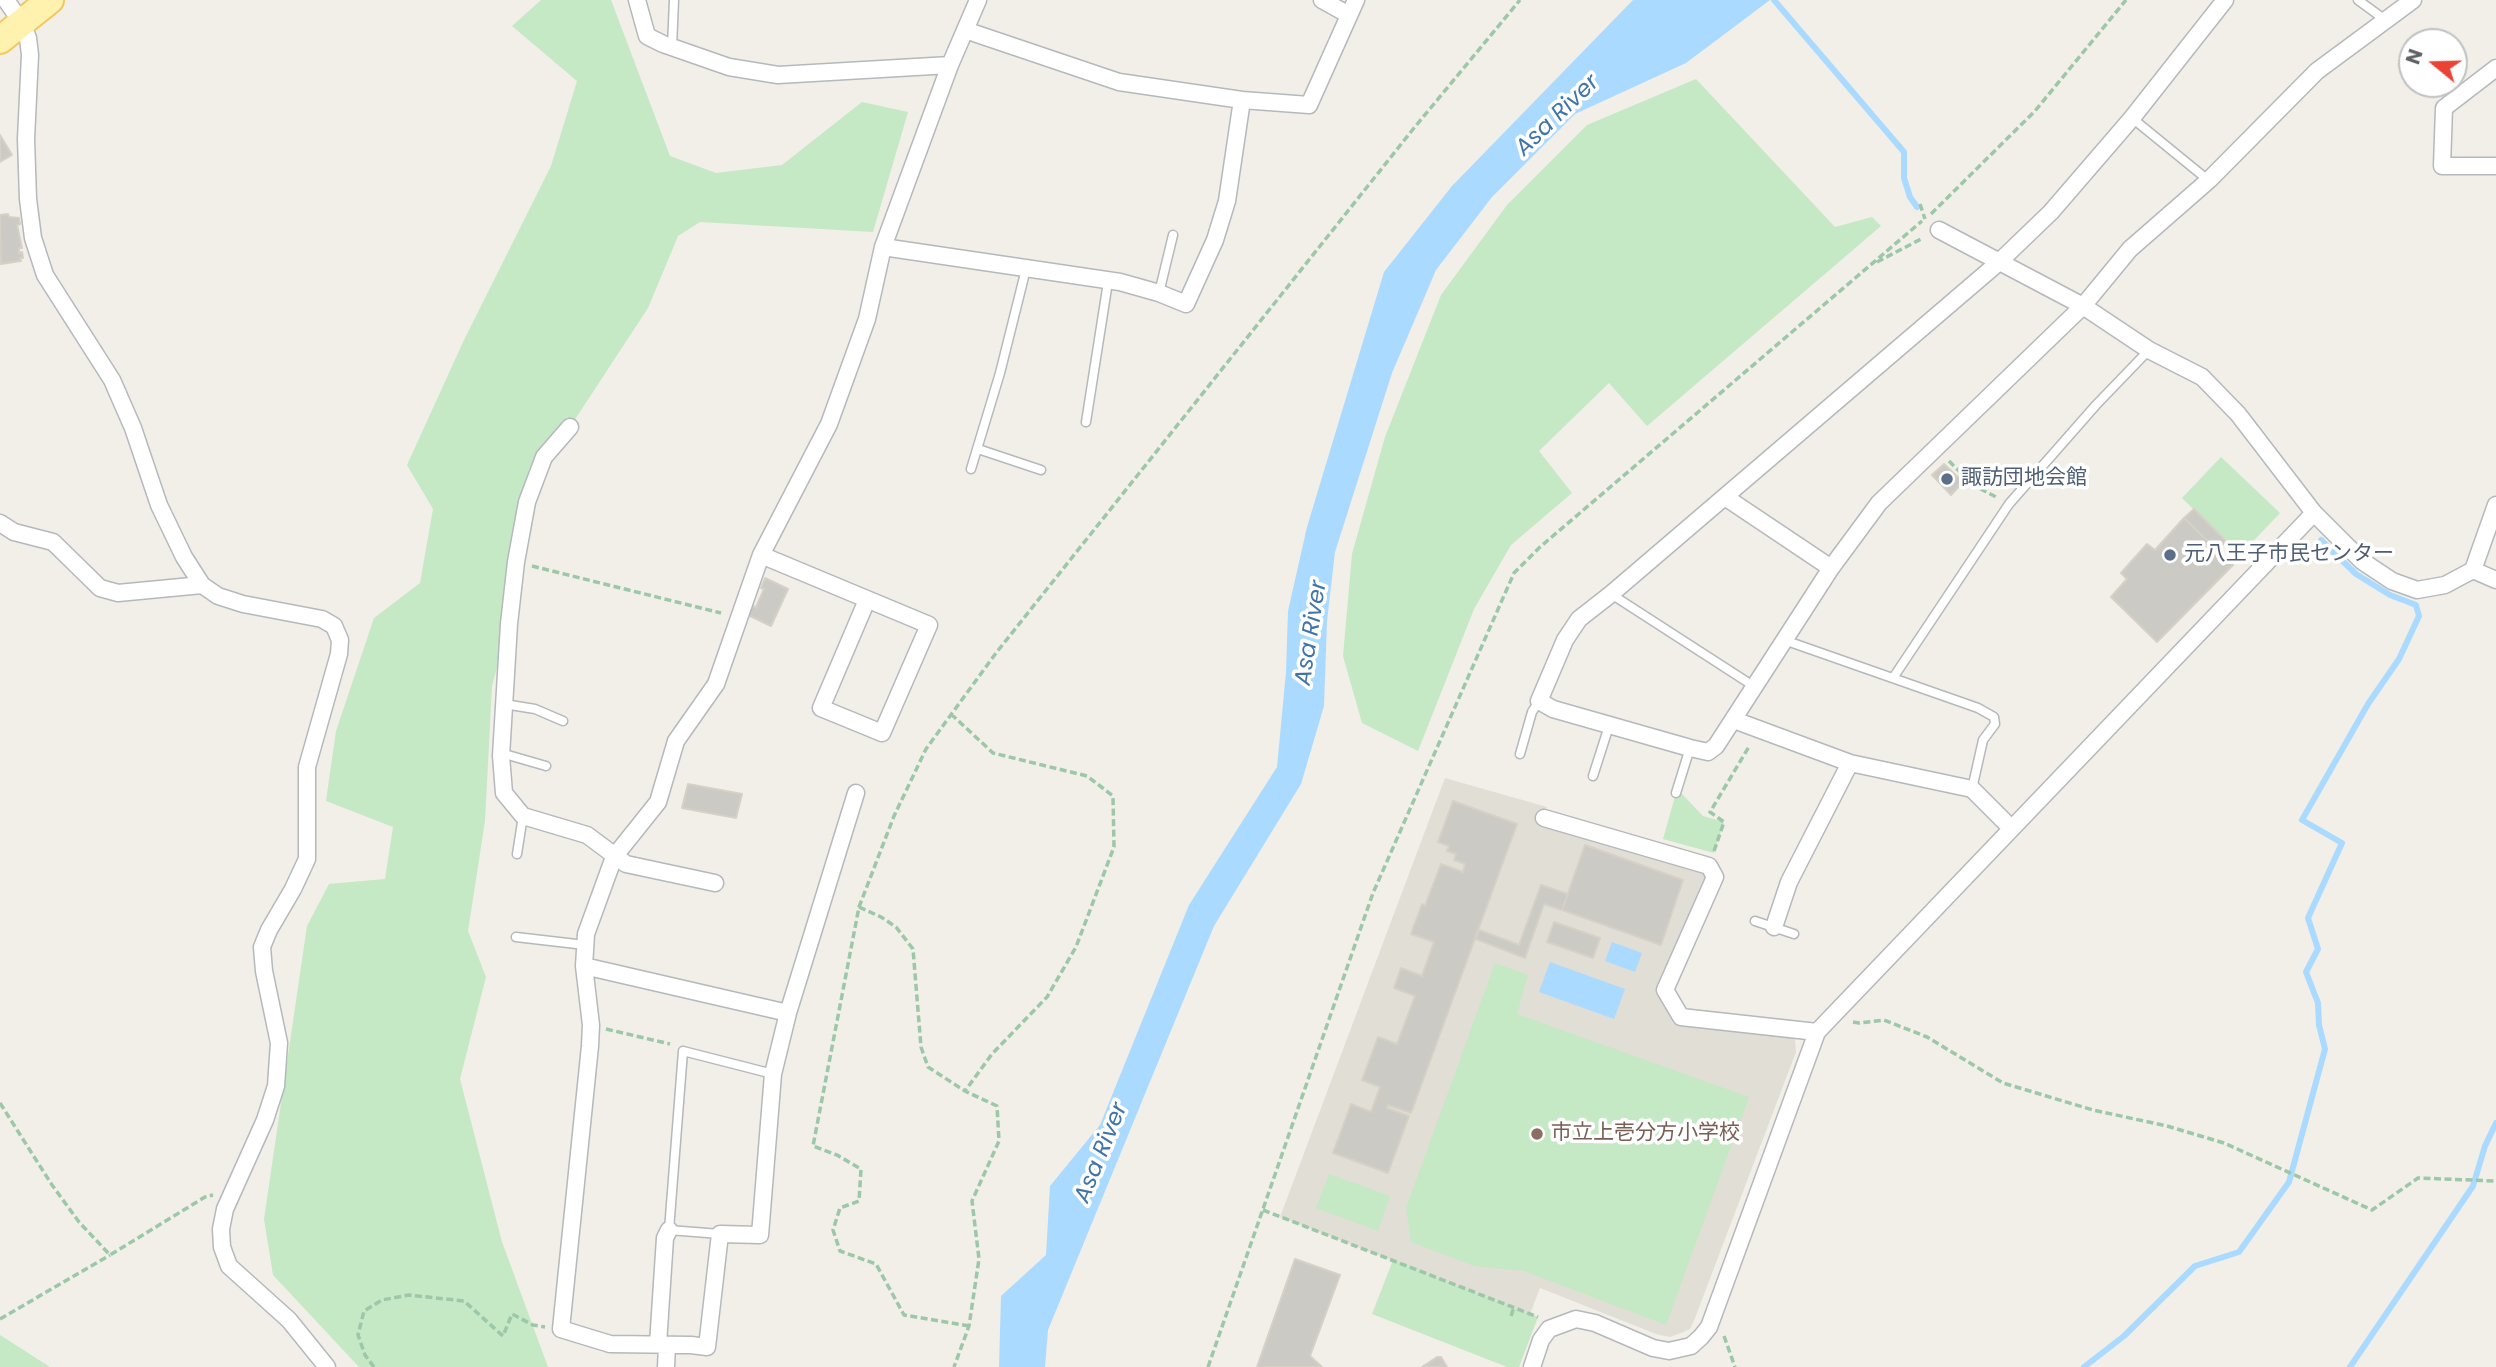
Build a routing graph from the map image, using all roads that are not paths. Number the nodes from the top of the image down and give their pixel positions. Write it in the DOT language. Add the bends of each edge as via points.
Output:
graph roads {
  1 [pos="6,0"];
  2 [pos="50,0"];
  3 [pos="636,0"];
  4 [pos="674,0"];
  5 [pos="978,0"];
  6 [pos="1322,0"];
  7 [pos="2225,0"];
  8 [pos="2358,0"];
  9 [pos="2413,0"];
  10 [pos="1352,7"];
  11 [pos="2384,19"];
  12 [pos="22,23"];
  13 [pos="965,30"];
  14 [pos="0,40"];
  15 [pos="672,47"];
  16 [pos="950,65"];
  17 [pos="2496,68"];
  18 [pos="1242,100"];
  19 [pos="2132,118"];
  20 [pos="2496,166"];
  21 [pos="2209,180"];
  22 [pos="1939,230"];
  23 [pos="1173,235"];
  24 [pos="883,247"];
  25 [pos="1998,263"];
  26 [pos="1026,269"];
  27 [pos="1108,282"];
  28 [pos="1158,293"];
  29 [pos="2083,306"];
  30 [pos="2149,350"];
  31 [pos="1086,422"];
  32 [pos="570,427"];
  33 [pos="978,449"];
  34 [pos="971,469"];
  35 [pos="1041,470"];
  36 [pos="1725,497"];
  37 [pos="2496,505"];
  38 [pos="2314,513"];
  39 [pos="0,523"];
  40 [pos="761,555"];
  41 [pos="1831,568"];
  42 [pos="2473,570"];
  43 [pos="2496,580"];
  44 [pos="202,585"];
  45 [pos="1611,594"];
  46 [pos="867,600"];
  47 [pos="1784,640"];
  48 [pos="1893,678"];
  49 [pos="1755,687"];
  50 [pos="1539,701"];
  51 [pos="504,704"];
  52 [pos="1734,720"];
  53 [pos="563,721"];
  54 [pos="1609,726"];
  55 [pos="1689,748"];
  56 [pos="501,753"];
  57 [pos="1520,754"];
  58 [pos="1850,763"];
  59 [pos="545,766"];
  60 [pos="1592,776"];
  61 [pos="1972,789"];
  62 [pos="856,793"];
  63 [pos="1676,793"];
  64 [pos="523,816"];
  65 [pos="1544,818"];
  66 [pos="2011,828"];
  67 [pos="517,854"];
  68 [pos="614,857"];
  69 [pos="715,883"];
  70 [pos="1755,921"];
  71 [pos="1774,927"];
  72 [pos="1794,934"];
  73 [pos="516,937"];
  74 [pos="585,945"];
  75 [pos="584,966"];
  76 [pos="788,1013"];
  77 [pos="1817,1032"];
  78 [pos="773,1074"];
  79 [pos="669,1230"];
  80 [pos="720,1234"];
  81 [pos="663,1345"];
  82 [pos="327,1367"];
  83 [pos="666,1367"];
  84 [pos="1532,1367"];
  1 -- 12 [label="street"];
  2 -- 12 [label="main road"];
  3 -- 15 [label="street" via="647,36"];
  4 -- 15 [label="lane"];
  5 -- 13 [label="street"];
  6 -- 10 [label="street"];
  7 -- 19 [label="street"];
  8 -- 11 [label="lane"];
  9 -- 11 [label="street"];
  10 -- 18 [label="street" via="1309,105"];
  11 -- 21 [label="street" via="2317,71"];
  12 -- 14 [label="main road"];
  12 -- 44 [label="street" via="30,55 26,139 33,239 45,275 111,380 134,428 159,505"];
  13 -- 16 [label="street"];
  13 -- 18 [label="street" via="1119,82"];
  15 -- 16 [label="street" via="729,67 778,75"];
  16 -- 24 [label="street"];
  17 -- 20 [label="street" via="2444,108 2442,166"];
  18 -- 28 [label="street" via="1227,201 1215,240 1186,304"];
  19 -- 21 [label="lane"];
  19 -- 25 [label="street" via="2051,212"];
  21 -- 29 [label="street" via="2130,249"];
  22 -- 25 [label="street"];
  23 -- 28 [label="lane"];
  24 -- 26 [label="street"];
  24 -- 40 [label="street" via="867,319 829,424"];
  25 -- 29 [label="street"];
  25 -- 36 [label="street"];
  26 -- 27 [label="street"];
  26 -- 33 [label="lane"];
  27 -- 28 [label="street"];
  27 -- 31 [label="lane"];
  29 -- 30 [label="street"];
  29 -- 41 [label="street" via="1879,503"];
  30 -- 38 [label="street" via="2202,377 2238,414"];
  30 -- 48 [label="lane" via="2009,504"];
  32 -- 51 [label="street" via="544,457 527,502 516,562"];
  33 -- 34 [label="lane"];
  33 -- 35 [label="lane"];
  36 -- 41 [label="street"];
  36 -- 45 [label="street"];
  37 -- 42 [label="street"];
  38 -- 42 [label="street" via="2361,561 2392,581 2417,590 2445,585"];
  38 -- 66 [label="street"];
  39 -- 44 [label="street" via="14,532 53,542 100,588 118,593"];
  40 -- 46 [label="street"];
  40 -- 68 [label="street" via="716,684 676,741 658,802"];
  41 -- 47 [label="street"];
  42 -- 43 [label="street"];
  44 -- 82 [label="street" via="243,604 322,620 334,626 340,640 307,767 307,859 262,947 279,1043 276,1086 232,1190 221,1229 229,1266 289,1320"];
  45 -- 49 [label="lane"];
  45 -- 50 [label="street" via="1579,619"];
  46 -- 46 [label="street" via="821,708 882,733 929,625"];
  47 -- 48 [label="lane"];
  47 -- 49 [label="street"];
  48 -- 61 [label="lane" via="1994,717 1995,724 1983,740"];
  49 -- 52 [label="street"];
  50 -- 54 [label="street"];
  50 -- 57 [label="lane"];
  51 -- 53 [label="lane" via="535,709"];
  51 -- 56 [label="street"];
  52 -- 55 [label="street" via="1708,752"];
  52 -- 58 [label="street"];
  54 -- 55 [label="street"];
  54 -- 60 [label="lane"];
  55 -- 63 [label="lane"];
  56 -- 59 [label="lane"];
  56 -- 64 [label="street" via="504,793"];
  58 -- 61 [label="street"];
  58 -- 71 [label="street" via="1789,882"];
  61 -- 66 [label="street"];
  62 -- 76 [label="street"];
  64 -- 67 [label="lane"];
  64 -- 68 [label="street" via="587,835"];
  65 -- 77 [label="street" via="1709,866 1715,877 1665,990 1681,1017"];
  66 -- 77 [label="street"];
  68 -- 69 [label="street" via="626,864"];
  68 -- 74 [label="street"];
  70 -- 71 [label="lane"];
  71 -- 72 [label="lane"];
  73 -- 74 [label="lane"];
  74 -- 75 [label="street"];
  75 -- 76 [label="street"];
  75 -- 81 [label="street" via="591,1025 561,1329 610,1344"];
  76 -- 78 [label="street"];
  77 -- 84 [label="street" via="1709,1327 1691,1346 1669,1352 1576,1319 1549,1329"];
  78 -- 79 [label="lane" via="683,1051"];
  78 -- 80 [label="street" via="760,1235"];
  79 -- 80 [label="lane"];
  79 -- 81 [label="street" via="665,1238"];
  80 -- 81 [label="street" via="707,1347"];
  81 -- 83 [label="street"];
}
